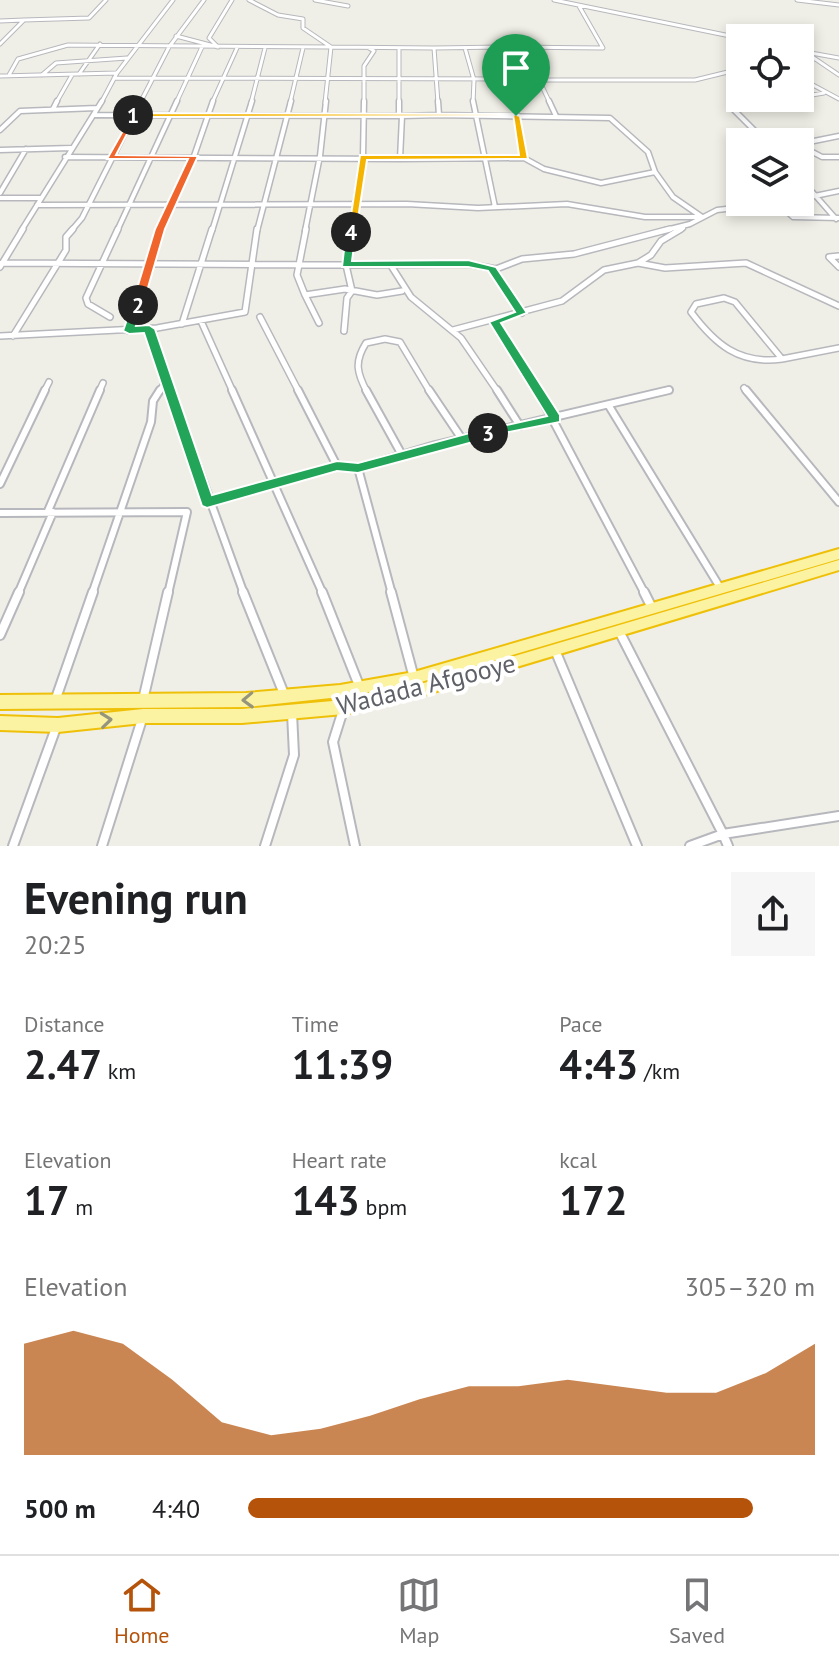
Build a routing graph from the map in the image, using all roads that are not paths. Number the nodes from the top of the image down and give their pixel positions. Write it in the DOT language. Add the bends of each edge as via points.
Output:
graph roads {
  1 [pos="106,0"];
  2 [pos="173,0"];
  3 [pos="204,0"];
  4 [pos="232,0"];
  5 [pos="249,0"];
  6 [pos="315,0"];
  7 [pos="797,0"];
  8 [pos="556,2"];
  9 [pos="578,5"];
  10 [pos="839,5"];
  11 [pos="348,6"];
  12 [pos="24,20"];
  13 [pos="0,21"];
  14 [pos="726,35"];
  15 [pos="176,36"];
  16 [pos="0,44"];
  17 [pos="100,44"];
  18 [pos="135,47"];
  19 [pos="169,47"];
  20 [pos="202,47"];
  21 [pos="218,47"];
  22 [pos="331,47"];
  23 [pos="502,47"];
  24 [pos="237,48"];
  25 [pos="265,48"];
  26 [pos="303,48"];
  27 [pos="369,48"];
  28 [pos="399,48"];
  29 [pos="434,48"];
  30 [pos="465,48"];
  31 [pos="814,53"];
  32 [pos="127,58"];
  33 [pos="839,58"];
  34 [pos="91,59"];
  35 [pos="814,59"];
  36 [pos="726,72"];
  37 [pos="79,74"];
  38 [pos="9,75"];
  39 [pos="42,75"];
  40 [pos="72,75"];
  41 [pos="116,75"];
  42 [pos="839,75"];
  43 [pos="0,76"];
  44 [pos="152,78"];
  45 [pos="188,78"];
  46 [pos="221,78"];
  47 [pos="330,78"];
  48 [pos="259,79"];
  49 [pos="294,79"];
  50 [pos="365,79"];
  51 [pos="400,79"];
  52 [pos="510,79"];
  53 [pos="435,80"];
  54 [pos="474,80"];
  55 [pos="539,80"];
  56 [pos="814,87"];
  57 [pos="824,93"];
  58 [pos="814,95"];
  59 [pos="839,99"];
  60 [pos="97,108"];
  61 [pos="53,109"];
  62 [pos="736,112"];
  63 [pos="95,115"];
  64 [pos="132,115"];
  65 [pos="172,115"];
  66 [pos="210,115"];
  67 [pos="245,115"];
  68 [pos="286,115"];
  69 [pos="326,115"];
  70 [pos="364,115"];
  71 [pos="439,115"];
  72 [pos="401,116"];
  73 [pos="479,116"];
  74 [pos="516,116"];
  75 [pos="556,116"];
  76 [pos="752,128"];
  77 [pos="0,130"];
  78 [pos="839,136"];
  79 [pos="814,141"];
  80 [pos="71,148"];
  81 [pos="26,149"];
  82 [pos="0,150"];
  83 [pos="814,154"];
  84 [pos="194,156"];
  85 [pos="320,156"];
  86 [pos="65,157"];
  87 [pos="111,157"];
  88 [pos="151,157"];
  89 [pos="236,157"];
  90 [pos="275,157"];
  91 [pos="363,157"];
  92 [pos="839,157"];
  93 [pos="485,158"];
  94 [pos="524,158"];
  95 [pos="400,159"];
  96 [pos="655,172"];
  97 [pos="839,191"];
  98 [pos="0,195"];
  99 [pos="816,195"];
  100 [pos="41,198"];
  101 [pos="37,205"];
  102 [pos="172,205"];
  103 [pos="86,206"];
  104 [pos="128,206"];
  105 [pos="219,206"];
  106 [pos="266,206"];
  107 [pos="308,206"];
  108 [pos="354,207"];
  109 [pos="495,207"];
  110 [pos="726,209"];
  111 [pos="792,216"];
  112 [pos="702,217"];
  113 [pos="838,219"];
  114 [pos="690,224"];
  115 [pos="3,256"];
  116 [pos="839,256"];
  117 [pos="55,263"];
  118 [pos="104,263"];
  119 [pos="638,263"];
  120 [pos="152,264"];
  121 [pos="199,264"];
  122 [pos="249,264"];
  123 [pos="299,264"];
  124 [pos="390,264"];
  125 [pos="1,265"];
  126 [pos="346,265"];
  127 [pos="839,267"];
  128 [pos="492,269"];
  129 [pos="352,291"];
  130 [pos="402,291"];
  131 [pos="305,295"];
  132 [pos="839,306"];
  133 [pos="522,313"];
  134 [pos="110,317"];
  135 [pos="260,317"];
  136 [pos="201,321"];
  137 [pos="494,322"];
  138 [pos="319,323"];
  139 [pos="182,324"];
  140 [pos="149,329"];
  141 [pos="453,330"];
  142 [pos="129,331"];
  143 [pos="344,331"];
  144 [pos="0,336"];
  145 [pos="13,336"];
  146 [pos="838,349"];
  147 [pos="783,361"];
  148 [pos="167,381"];
  149 [pos="49,382"];
  150 [pos="103,383"];
  151 [pos="744,388"];
  152 [pos="669,390"];
  153 [pos="609,406"];
  154 [pos="555,418"];
  155 [pos="520,426"];
  156 [pos="462,439"];
  157 [pos="402,455"];
  158 [pos="337,466"];
  159 [pos="358,468"];
  160 [pos="274,483"];
  161 [pos="0,484"];
  162 [pos="207,502"];
  163 [pos="839,502"];
  164 [pos="50,512"];
  165 [pos="0,513"];
  166 [pos="120,513"];
  167 [pos="839,554"];
  168 [pos="839,565"];
  169 [pos="721,589"];
  170 [pos="652,608"];
  171 [pos="619,631"];
  172 [pos="0,635"];
  173 [pos="555,650"];
  174 [pos="414,678"];
  175 [pos="360,688"];
  176 [pos="285,698"];
  177 [pos="143,700"];
  178 [pos="55,701"];
  179 [pos="0,702"];
  180 [pos="344,707"];
  181 [pos="292,713"];
  182 [pos="143,716"];
  183 [pos="0,723"];
  184 [pos="58,725"];
  185 [pos="839,816"];
  186 [pos="723,834"];
  187 [pos="13,846"];
  188 [pos="102,846"];
  189 [pos="265,846"];
  190 [pos="355,846"];
  191 [pos="637,846"];
  192 [pos="690,846"];
  193 [pos="728,846"];
  1 -- 12 [label="street" via="89,18"];
  2 -- 18 [label="street"];
  3 -- 15 [label="street"];
  4 -- 21 [label="street" via="209,38"];
  5 -- 22 [label="street" via="278,15 303,19 303,28"];
  6 -- 11 [label="street"];
  7 -- 10 [label="street"];
  8 -- 9 [label="street"];
  9 -- 14 [label="street"];
  9 -- 23 [label="street" via="603,48"];
  12 -- 13 [label="street"];
  12 -- 16 [label="street"];
  15 -- 19 [label="street"];
  15 -- 21 [label="street"];
  17 -- 18 [label="street"];
  17 -- 34 [label="street"];
  17 -- 38 [label="street" via="68,45 18,59"];
  18 -- 19 [label="street"];
  18 -- 32 [label="street"];
  19 -- 20 [label="street"];
  19 -- 44 [label="street"];
  20 -- 21 [label="street"];
  20 -- 45 [label="street"];
  21 -- 24 [label="street"];
  22 -- 26 [label="street"];
  22 -- 27 [label="street"];
  22 -- 47 [label="street"];
  23 -- 30 [label="street"];
  23 -- 52 [label="street"];
  24 -- 25 [label="street"];
  24 -- 46 [label="street"];
  25 -- 26 [label="street"];
  25 -- 48 [label="street"];
  26 -- 49 [label="street"];
  27 -- 28 [label="street"];
  27 -- 50 [label="street" via="374,51 364,66"];
  28 -- 29 [label="street"];
  28 -- 51 [label="street"];
  29 -- 30 [label="street"];
  29 -- 53 [label="street"];
  30 -- 54 [label="street"];
  31 -- 33 [label="street"];
  32 -- 34 [label="street"];
  32 -- 41 [label="street"];
  34 -- 37 [label="street"];
  34 -- 39 [label="street" via="56,63"];
  35 -- 42 [label="street"];
  36 -- 55 [label="street" via="695,80"];
  37 -- 40 [label="street"];
  37 -- 41 [label="street"];
  38 -- 39 [label="street"];
  38 -- 43 [label="street"];
  39 -- 40 [label="street"];
  40 -- 61 [label="street"];
  41 -- 44 [label="street"];
  41 -- 60 [label="street"];
  44 -- 45 [label="street"];
  44 -- 64 [label="street"];
  45 -- 46 [label="street"];
  45 -- 65 [label="street"];
  46 -- 48 [label="street"];
  46 -- 66 [label="street"];
  47 -- 49 [label="street"];
  47 -- 50 [label="street"];
  47 -- 69 [label="street"];
  48 -- 49 [label="street"];
  48 -- 67 [label="street"];
  49 -- 68 [label="street"];
  50 -- 51 [label="street"];
  50 -- 70 [label="street"];
  51 -- 53 [label="street"];
  51 -- 72 [label="street"];
  52 -- 54 [label="street"];
  52 -- 55 [label="street"];
  52 -- 74 [label="street"];
  53 -- 54 [label="street"];
  53 -- 71 [label="street"];
  54 -- 73 [label="street" via="473,109"];
  55 -- 75 [label="street"];
  56 -- 57 [label="street"];
  57 -- 58 [label="street"];
  57 -- 59 [label="street"];
  60 -- 61 [label="street"];
  60 -- 63 [label="street"];
  61 -- 77 [label="street" via="20,111"];
  62 -- 76 [label="street"];
  63 -- 64 [label="street"];
  63 -- 80 [label="street"];
  64 -- 65 [label="street"];
  64 -- 87 [label="street"];
  65 -- 66 [label="street"];
  65 -- 88 [label="street"];
  66 -- 67 [label="street"];
  66 -- 84 [label="street"];
  67 -- 68 [label="street"];
  67 -- 89 [label="street"];
  68 -- 69 [label="street"];
  68 -- 90 [label="street"];
  69 -- 70 [label="street"];
  69 -- 85 [label="street"];
  70 -- 72 [label="street"];
  70 -- 91 [label="street"];
  71 -- 72 [label="street"];
  71 -- 73 [label="street"];
  72 -- 95 [label="street"];
  73 -- 74 [label="street"];
  73 -- 93 [label="street"];
  74 -- 75 [label="street"];
  74 -- 94 [label="street"];
  75 -- 96 [label="street" via="610,118 648,152"];
  78 -- 79 [label="street"];
  80 -- 81 [label="street"];
  80 -- 86 [label="street"];
  81 -- 82 [label="street"];
  81 -- 98 [label="street"];
  83 -- 92 [label="street"];
  84 -- 88 [label="street"];
  84 -- 89 [label="street"];
  84 -- 102 [label="street"];
  85 -- 90 [label="street"];
  85 -- 91 [label="street"];
  85 -- 107 [label="street"];
  86 -- 87 [label="street"];
  86 -- 100 [label="street"];
  87 -- 88 [label="street"];
  87 -- 103 [label="street"];
  88 -- 104 [label="street"];
  89 -- 90 [label="street"];
  89 -- 105 [label="street"];
  90 -- 106 [label="street"];
  91 -- 95 [label="street"];
  91 -- 108 [label="street"];
  93 -- 94 [label="street"];
  93 -- 95 [label="street"];
  93 -- 109 [label="street"];
  94 -- 96 [label="street" via="544,169 601,183"];
  96 -- 112 [label="street" via="673,197"];
  97 -- 99 [label="street"];
  98 -- 100 [label="street"];
  99 -- 113 [label="street"];
  100 -- 101 [label="street"];
  101 -- 103 [label="street"];
  101 -- 115 [label="street"];
  102 -- 104 [label="street"];
  102 -- 105 [label="street"];
  102 -- 120 [label="street"];
  103 -- 104 [label="street"];
  103 -- 117 [label="street"];
  104 -- 118 [label="street"];
  105 -- 106 [label="street"];
  105 -- 121 [label="street"];
  106 -- 107 [label="street"];
  106 -- 122 [label="street"];
  107 -- 108 [label="street"];
  107 -- 123 [label="street"];
  108 -- 109 [label="street"];
  108 -- 126 [label="street"];
  109 -- 112 [label="street" via="567,204 645,217"];
  110 -- 112 [label="street"];
  111 -- 113 [label="street"];
  112 -- 114 [label="street"];
  114 -- 119 [label="street"];
  114 -- 128 [label="street"];
  115 -- 125 [label="street"];
  116 -- 127 [label="street" via="829,257"];
  117 -- 118 [label="street"];
  117 -- 125 [label="street"];
  117 -- 145 [label="street"];
  118 -- 120 [label="street"];
  118 -- 134 [label="street" via="86,301"];
  119 -- 132 [label="street" via="665,268 746,263"];
  119 -- 133 [label="street" via="604,270 562,301"];
  120 -- 121 [label="street"];
  120 -- 142 [label="street"];
  121 -- 122 [label="street"];
  121 -- 139 [label="street"];
  122 -- 123 [label="street"];
  122 -- 136 [label="street" via="245,312"];
  123 -- 126 [label="street"];
  123 -- 131 [label="street" via="297,275"];
  124 -- 126 [label="street"];
  124 -- 128 [label="street"];
  124 -- 130 [label="street"];
  126 -- 129 [label="street"];
  128 -- 133 [label="street"];
  129 -- 130 [label="street"];
  129 -- 131 [label="street"];
  129 -- 143 [label="street"];
  130 -- 141 [label="street"];
  131 -- 138 [label="street"];
  133 -- 137 [label="street"];
  135 -- 158 [label="street"];
  136 -- 139 [label="street"];
  136 -- 160 [label="street"];
  137 -- 141 [label="street"];
  137 -- 154 [label="street"];
  139 -- 140 [label="street"];
  140 -- 142 [label="street"];
  140 -- 148 [label="street"];
  141 -- 155 [label="street"];
  142 -- 145 [label="street"];
  144 -- 145 [label="street"];
  146 -- 147 [label="street"];
  147 -- 147 [label="street" via="744,359 721,350 691,312 696,304 724,298 735,302"];
  148 -- 162 [label="street"];
  148 -- 166 [label="street" via="153,401 151,422"];
  149 -- 161 [label="street"];
  150 -- 164 [label="street"];
  151 -- 163 [label="street"];
  152 -- 153 [label="street"];
  153 -- 154 [label="street"];
  153 -- 169 [label="street"];
  154 -- 155 [label="street"];
  154 -- 170 [label="street"];
  155 -- 156 [label="street"];
  156 -- 157 [label="street"];
  156 -- 157 [label="street" via="400,342 366,343 357,357 358,375"];
  157 -- 159 [label="street"];
  158 -- 159 [label="street"];
  158 -- 160 [label="street"];
  159 -- 174 [label="street"];
  160 -- 162 [label="street"];
  160 -- 175 [label="street"];
  162 -- 176 [label="street"];
  164 -- 165 [label="street"];
  164 -- 166 [label="street"];
  164 -- 172 [label="street"];
  166 -- 177 [label="street" via="187,512"];
  166 -- 178 [label="street"];
  167 -- 169 [label="highway, Wadada Afgooye"];
  168 -- 171 [label="highway, Wadada Afgooye"];
  169 -- 170 [label="highway, Wadada Afgooye"];
  170 -- 174 [label="highway, Wadada Afgooye"];
  171 -- 173 [label="highway, Wadada Afgooye"];
  171 -- 186 [label="street"];
  173 -- 180 [label="highway, Wadada Afgooye"];
  173 -- 191 [label="street"];
  174 -- 175 [label="highway, Wadada Afgooye"];
  175 -- 176 [label="highway, Wadada Afgooye"];
  176 -- 177 [label="highway, Wadada Afgooye, one-way"];
  177 -- 178 [label="highway, Wadada Afgooye"];
  178 -- 179 [label="highway, Wadada Afgooye"];
  180 -- 181 [label="highway, Wadada Afgooye"];
  180 -- 190 [label="street" via="333,742"];
  181 -- 182 [label="highway, Wadada Afgooye"];
  181 -- 189 [label="street" via="294,755"];
  184 -- 182 [label="highway, Wadada Afgooye, one-way"];
  182 -- 188 [label="street"];
  183 -- 184 [label="highway, Wadada Afgooye"];
  184 -- 187 [label="street"];
  185 -- 186 [label="street"];
  186 -- 192 [label="street"];
  186 -- 193 [label="street"];
}
